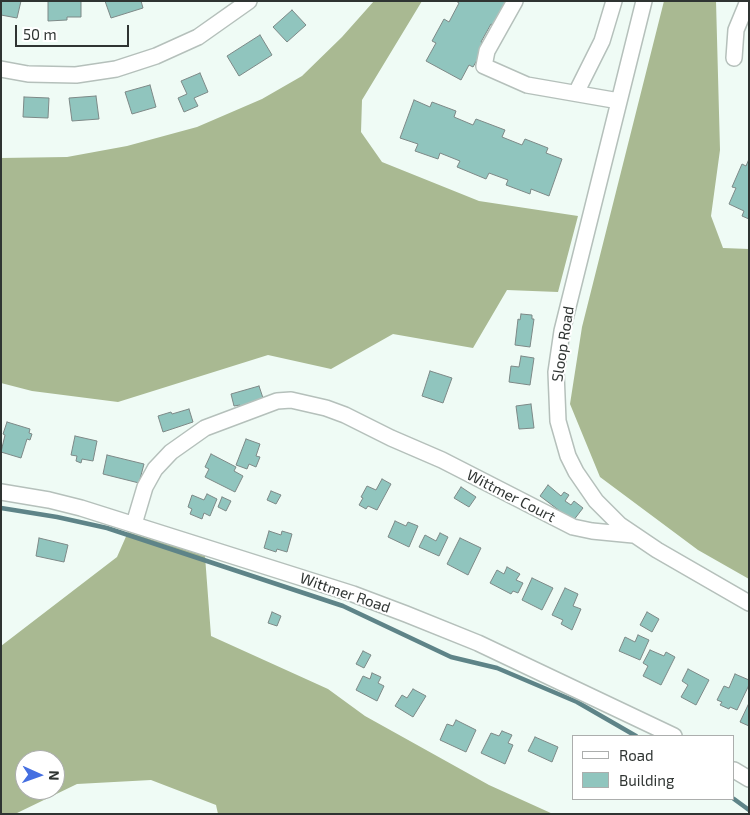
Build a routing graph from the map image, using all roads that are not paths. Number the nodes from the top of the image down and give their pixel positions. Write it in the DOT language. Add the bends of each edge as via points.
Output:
graph roads {
  1 [pos="249,1"];
  2 [pos="515,1"];
  3 [pos="614,1"];
  4 [pos="644,1"];
  5 [pos="748,1"];
  6 [pos="734,58"];
  7 [pos="1,69"];
  8 [pos="576,93"];
  9 [pos="619,101"];
  10 [pos="1,492"];
  11 [pos="134,524"];
  12 [pos="636,535"];
  13 [pos="749,603"];
  14 [pos="672,735"];
  15 [pos="735,771"];
  16 [pos="749,779"];
  1 -- 7 [label="street" via="198,37 116,69 76,75 28,74"];
  2 -- 8 [label="street" via="487,51 484,66 527,85"];
  3 -- 8 [label="street" via="602,41"];
  4 -- 9 [label="street, Sloop Road"];
  5 -- 6 [label="street" via="736,30"];
  8 -- 9 [label="street"];
  9 -- 12 [label="street, Sloop Road" via="562,331 556,372 556,405 562,437 576,472 596,501 620,525"];
  10 -- 11 [label="street, Wittmer Road" via="65,504"];
  11 -- 12 [label="street, Wittmer Court" via="145,487 170,452 205,428 277,401 291,400 326,408 366,424 573,527"];
  11 -- 14 [label="street, Wittmer Road" via="406,614 478,643"];
  12 -- 13 [label="street, Sloop Road"];
  15 -- 16 [label="street"];
}
